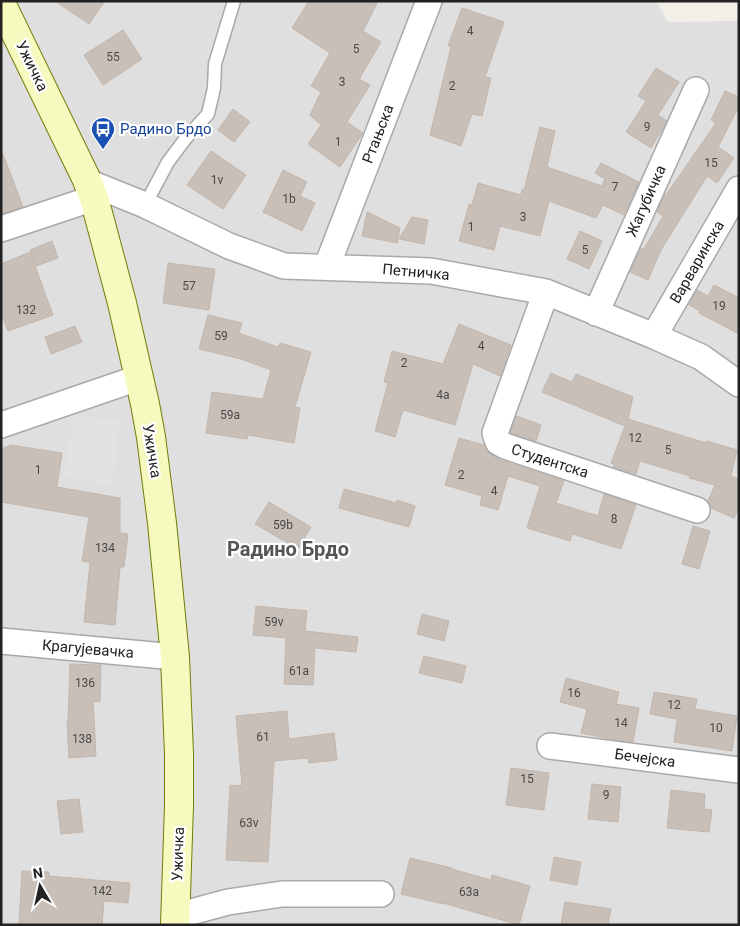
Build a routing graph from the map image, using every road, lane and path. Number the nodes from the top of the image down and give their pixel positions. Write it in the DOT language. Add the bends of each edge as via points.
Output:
graph roads {
  1 [pos="234,1"];
  2 [pos="429,1"];
  3 [pos="1,2"];
  4 [pos="696,90"];
  5 [pos="739,188"];
  6 [pos="91,190"];
  7 [pos="144,205"];
  8 [pos="1,229"];
  9 [pos="327,266"];
  10 [pos="546,292"];
  11 [pos="596,312"];
  12 [pos="654,336"];
  13 [pos="138,378"];
  14 [pos="739,384"];
  15 [pos="1,425"];
  16 [pos="697,510"];
  17 [pos="1,641"];
  18 [pos="175,657"];
  19 [pos="550,746"];
  20 [pos="739,770"];
  21 [pos="381,894"];
  22 [pos="175,920"];
  1 -- 7 [label="lane" via="215,64 208,114 168,162"];
  2 -- 9 [label="street, Ртањска"];
  3 -- 6 [label="main road, Ужичка"];
  4 -- 11 [label="street, Жагубичка"];
  5 -- 12 [label="street, Варваринска"];
  6 -- 7 [label="street, Петничка"];
  6 -- 8 [label="street"];
  6 -- 13 [label="main road, Ужичка" via="122,303"];
  7 -- 9 [label="street, Петничка" via="229,246 284,266"];
  9 -- 10 [label="street, Петничка" via="431,271"];
  10 -- 11 [label="street, Петничка"];
  10 -- 16 [label="street, Студентска" via="495,433 498,442"];
  11 -- 12 [label="street, Петничка"];
  12 -- 14 [label="street, Петничка" via="700,356"];
  13 -- 15 [label="street"];
  13 -- 18 [label="main road, Ужичка" via="151,437"];
  17 -- 18 [label="street, Крагујевачка"];
  18 -- 22 [label="main road, Ужичка" via="179,805"];
  19 -- 20 [label="street, Бечејска"];
  21 -- 22 [label="street" via="282,894 228,902"];
}
